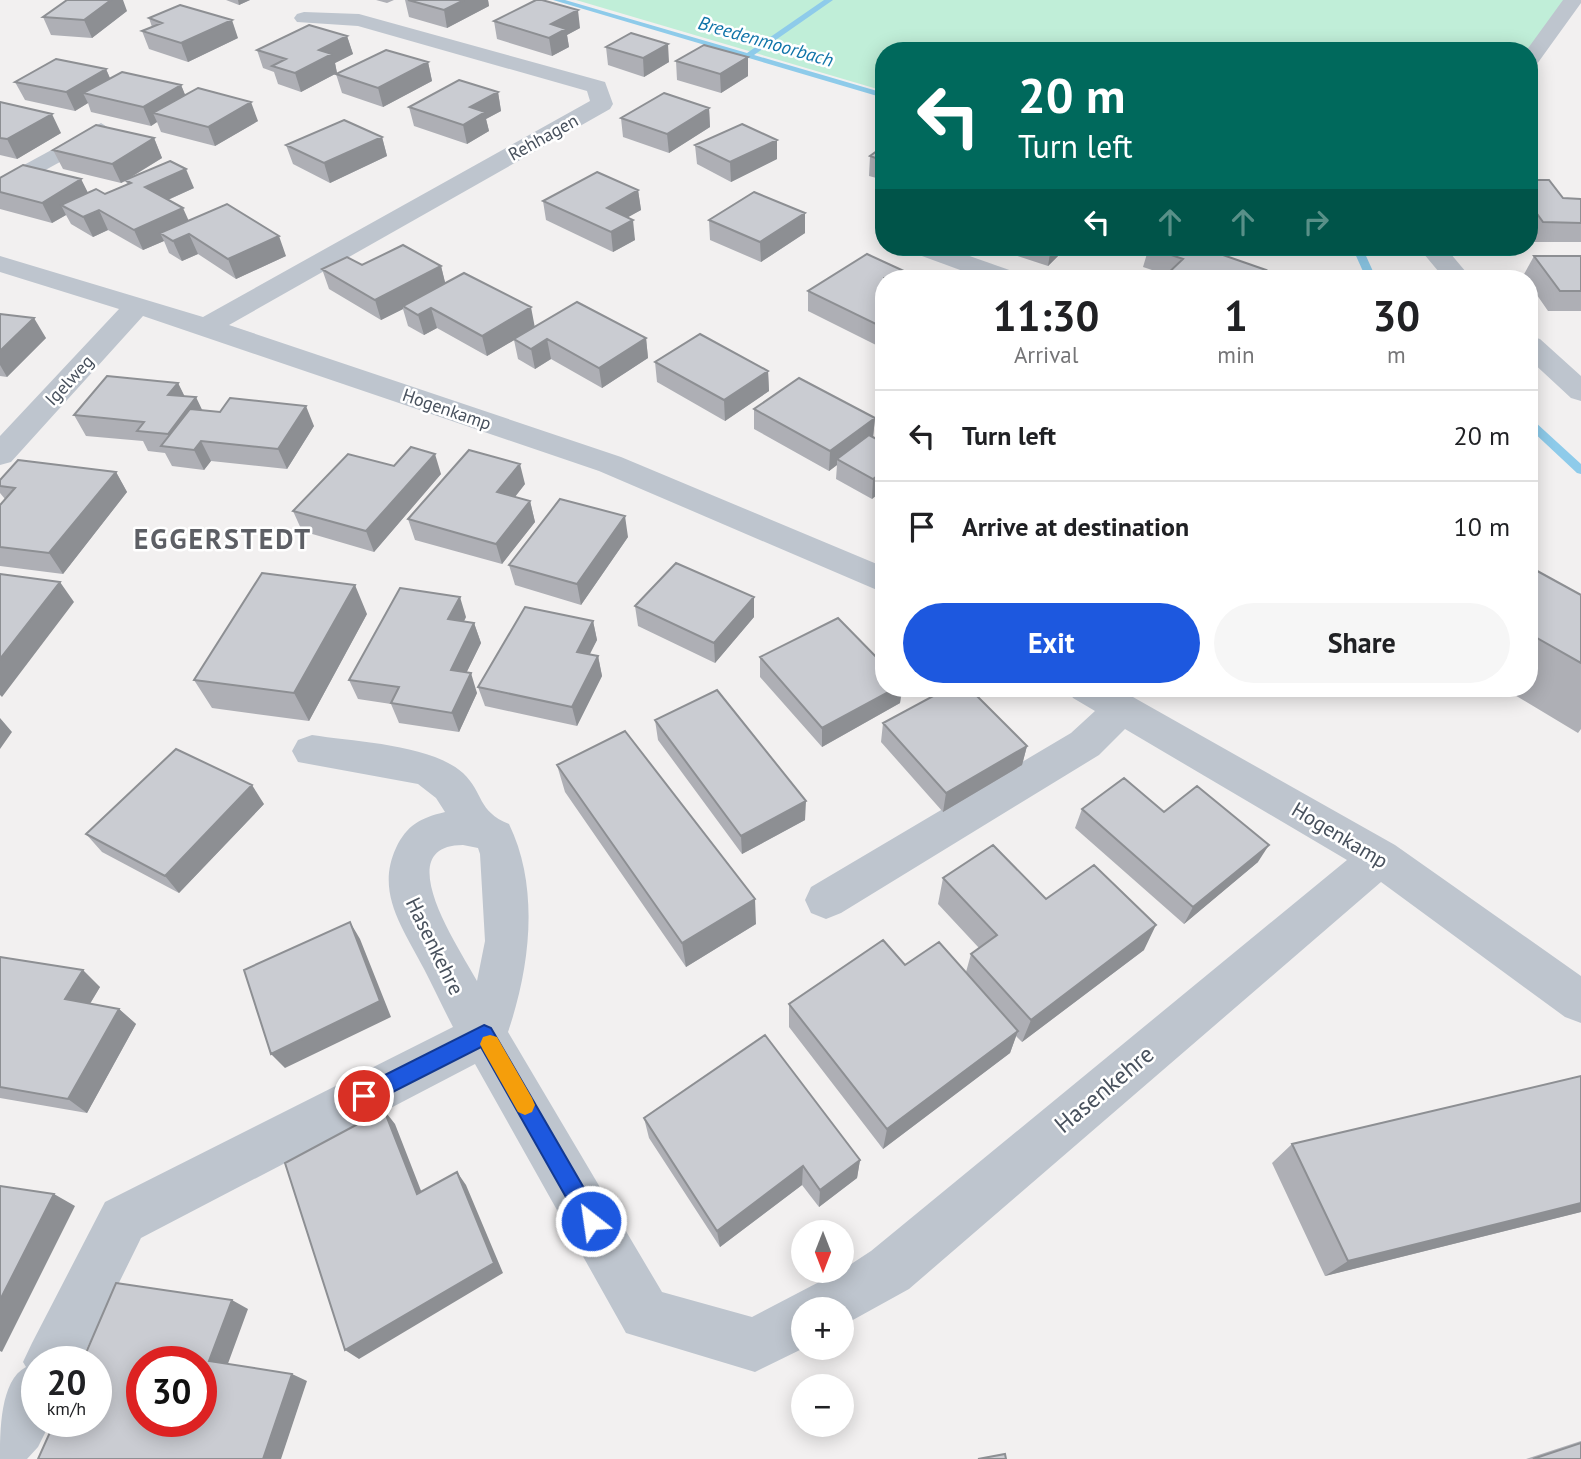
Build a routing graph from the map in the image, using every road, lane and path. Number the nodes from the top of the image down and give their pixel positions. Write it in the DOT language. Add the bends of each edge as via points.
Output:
graph roads {
  1 [pos="1572,12"];
  2 [pos="304,18"];
  3 [pos="1538,52"];
  4 [pos="103,129"];
  5 [pos="0,188"];
  6 [pos="945,256"];
  7 [pos="1439,256"];
  8 [pos="0,264"];
  9 [pos="984,270"];
  10 [pos="1451,270"];
  11 [pos="138,305"];
  12 [pos="206,327"];
  13 [pos="1538,352"];
  14 [pos="1581,392"];
  15 [pos="0,455"];
  16 [pos="875,577"];
  17 [pos="1101,697"];
  18 [pos="1122,709"];
  19 [pos="312,751"];
  20 [pos="477,828"];
  21 [pos="1380,858"];
  22 [pos="826,901"];
  23 [pos="1581,1002"];
  24 [pos="484,1035"];
  25 [pos="842,1297"];
  26 [pos="791,1325"];
  27 [pos="59,1346"];
  28 [pos="21,1421"];
  29 [pos="0,1446"];
  1 -- 3 [label="street"];
  2 -- 12 [label="street, Rehhagen" via="359,20 597,87 602,104"];
  4 -- 5 [label="street"];
  6 -- 9 [label="street"];
  7 -- 10 [label="street"];
  8 -- 11 [label="street, Hogenkamp"];
  11 -- 12 [label="street, Hogenkamp"];
  11 -- 15 [label="street, Igelweg"];
  12 -- 16 [label="street, Hogenkamp" via="610,464"];
  13 -- 14 [label="street"];
  17 -- 18 [label="street, Hogenkamp"];
  18 -- 21 [label="street, Hogenkamp"];
  18 -- 22 [label="street" via="1085,744"];
  19 -- 20 [label="street" via="428,770 450,786"];
  20 -- 24 [label="street, Hasenkehre" via="494,836 501,854 507,941 497,997"];
  20 -- 24 [label="street, Hasenkehre" via="449,828 428,835 412,858 407,885 424,930"];
  21 -- 23 [label="street, Hogenkamp"];
  21 -- 25 [label="street, Hasenkehre" via="890,1270"];
  24 -- 26 [label="street, Hasenkehre" via="645,1314 755,1345"];
  24 -- 27 [label="street" via="123,1220"];
  28 -- 29 [label="street"];
}
